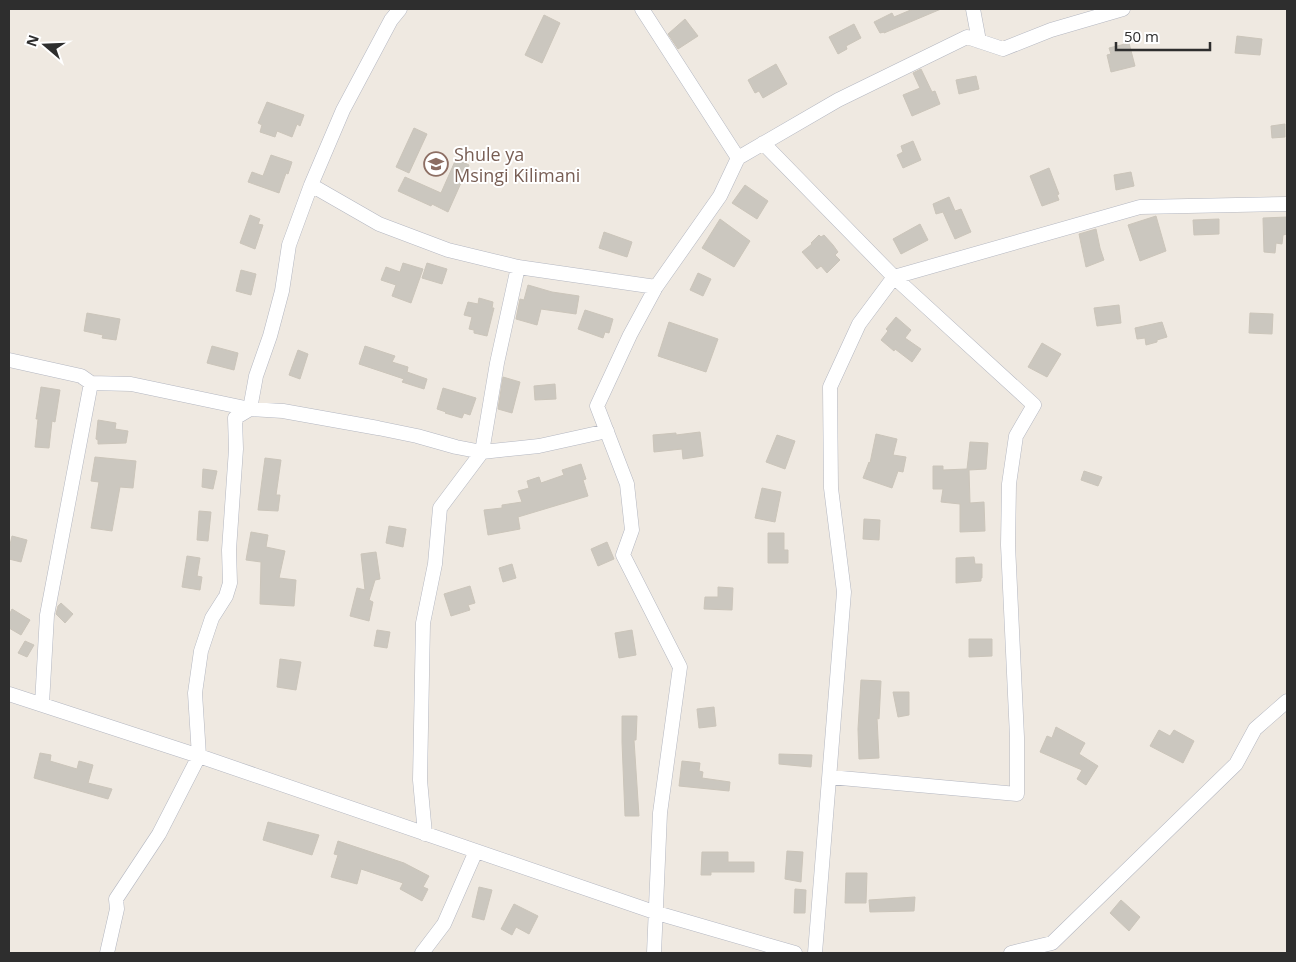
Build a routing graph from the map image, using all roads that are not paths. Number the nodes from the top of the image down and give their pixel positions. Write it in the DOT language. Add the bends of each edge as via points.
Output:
graph roads {
  1 [pos="400,9"];
  2 [pos="643,9"];
  3 [pos="973,9"];
  4 [pos="1123,9"];
  5 [pos="979,41"];
  6 [pos="763,143"];
  7 [pos="738,158"];
  8 [pos="311,185"];
  9 [pos="1287,204"];
  10 [pos="518,267"];
  11 [pos="894,277"];
  12 [pos="656,287"];
  13 [pos="9,360"];
  14 [pos="92,382"];
  15 [pos="250,409"];
  16 [pos="607,432"];
  17 [pos="482,452"];
  18 [pos="9,694"];
  19 [pos="1287,701"];
  20 [pos="42,704"];
  21 [pos="199,756"];
  22 [pos="830,776"];
  23 [pos="425,834"];
  24 [pos="476,851"];
  25 [pos="657,913"];
  26 [pos="107,953"];
  27 [pos="422,953"];
  28 [pos="654,953"];
  29 [pos="795,953"];
  30 [pos="815,953"];
  31 [pos="1011,953"];
  1 -- 8 [label="street" via="343,110"];
  2 -- 7 [label="street"];
  3 -- 5 [label="street"];
  4 -- 5 [label="street" via="1051,30 1003,49"];
  5 -- 6 [label="street" via="968,37 838,100"];
  6 -- 7 [label="street"];
  6 -- 11 [label="street"];
  7 -- 12 [label="street" via="720,196"];
  8 -- 10 [label="street" via="379,224 448,250"];
  8 -- 15 [label="street" via="289,245 282,291 256,376"];
  9 -- 11 [label="street" via="1140,207"];
  10 -- 12 [label="street"];
  10 -- 17 [label="street"];
  11 -- 22 [label="street" via="859,324 830,387 831,488 844,592"];
  11 -- 22 [label="street" via="1034,405 1016,436 1009,484 1008,545 1017,794"];
  12 -- 16 [label="street" via="597,406"];
  13 -- 14 [label="street" via="81,376"];
  14 -- 15 [label="street" via="131,384"];
  14 -- 20 [label="street" via="47,615"];
  15 -- 17 [label="street" via="283,410"];
  15 -- 21 [label="street" via="235,418 230,583 212,618 197,673"];
  16 -- 17 [label="street" via="539,446"];
  16 -- 25 [label="street" via="627,484 632,530 623,556 680,667 660,813"];
  17 -- 23 [label="street" via="440,508 435,564 423,623 420,780"];
  18 -- 20 [label="street"];
  19 -- 31 [label="street" via="1255,728 1236,764 1052,943"];
  20 -- 21 [label="street"];
  21 -- 23 [label="street"];
  21 -- 26 [label="street" via="160,834 116,899 117,909"];
  22 -- 30 [label="street"];
  23 -- 24 [label="street"];
  24 -- 25 [label="street"];
  24 -- 27 [label="street" via="444,924"];
  25 -- 28 [label="street"];
  25 -- 29 [label="street"];
}
